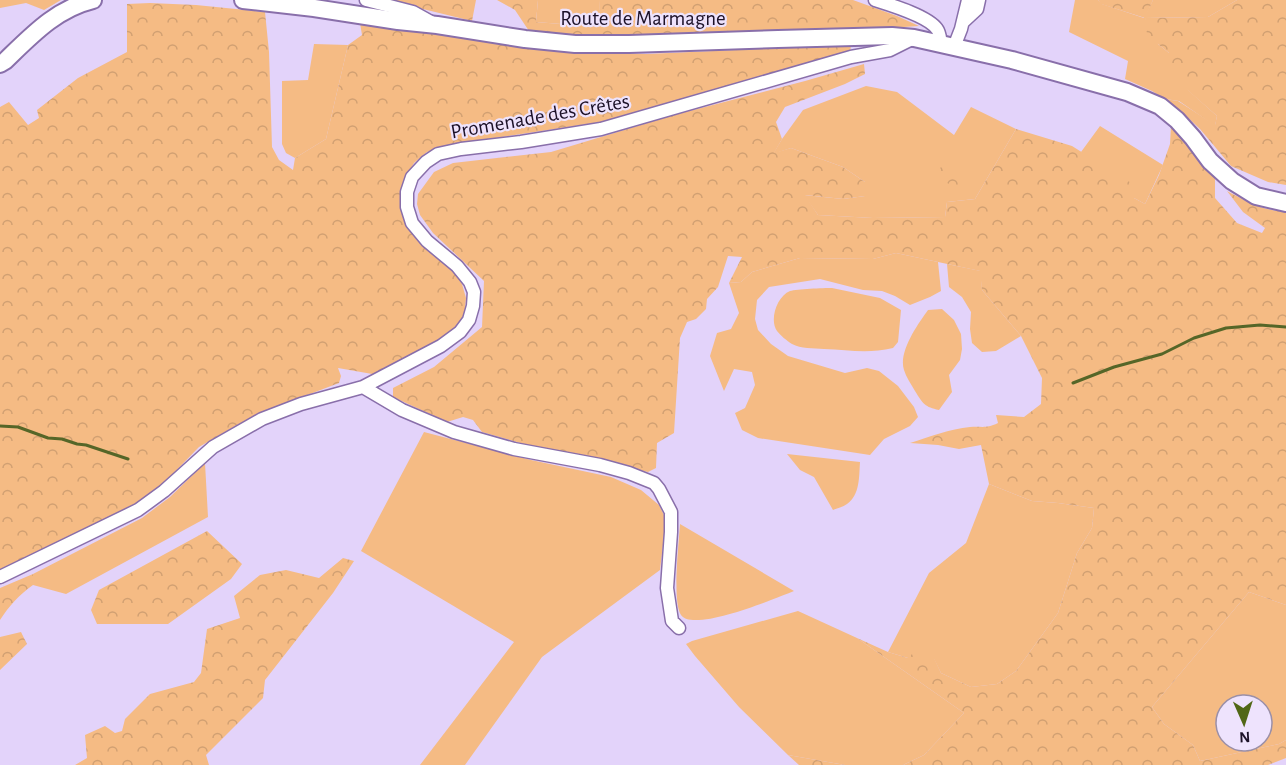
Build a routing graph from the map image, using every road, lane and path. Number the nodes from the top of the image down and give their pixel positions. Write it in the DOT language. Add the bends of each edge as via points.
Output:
graph roads {
  1 [pos="93,0"];
  2 [pos="243,0"];
  3 [pos="366,0"];
  4 [pos="875,0"];
  5 [pos="968,0"];
  6 [pos="979,0"];
  7 [pos="963,22"];
  8 [pos="437,25"];
  9 [pos="915,38"];
  10 [pos="948,45"];
  11 [pos="0,64"];
  12 [pos="1286,203"];
  13 [pos="363,387"];
  14 [pos="0,577"];
  15 [pos="679,628"];
  1 -- 11 [label="street" via="57,15"];
  2 -- 8 [label="street, Route de Marmagne"];
  3 -- 8 [label="street" via="413,12"];
  4 -- 10 [label="street" via="932,23"];
  5 -- 7 [label="street"];
  6 -- 7 [label="street" via="978,9"];
  7 -- 10 [label="street"];
  8 -- 9 [label="street, Route de Marmagne" via="575,44"];
  9 -- 10 [label="street, Route de Marmagne"];
  9 -- 13 [label="street, Promenade des Crêtes" via="890,50 851,57 601,129 438,154 412,177 407,207 412,223 427,241 470,282 474,292 469,320 441,346"];
  10 -- 12 [label="street, Route de Marmagne" via="1127,92 1160,106 1178,120 1210,161 1232,181 1256,196"];
  13 -- 14 [label="street, Promenade des Crêtes" via="262,419 213,447 138,510"];
  13 -- 15 [label="street" via="402,410 454,432 628,472 654,483 671,512 667,588 672,621"];
}
